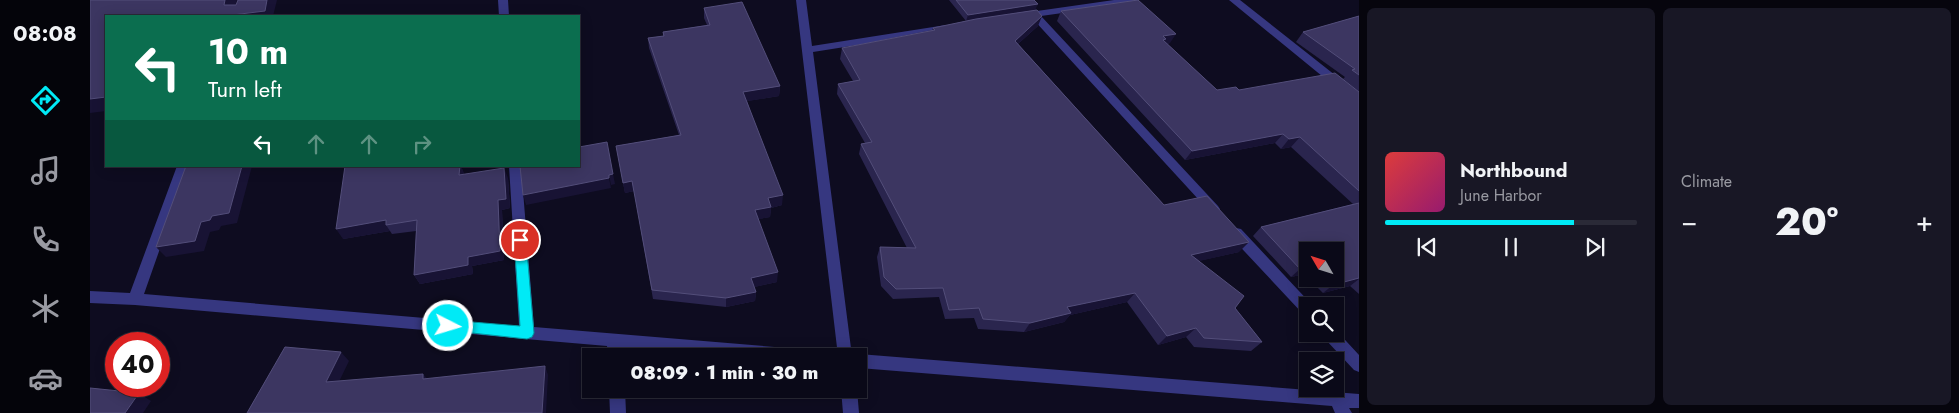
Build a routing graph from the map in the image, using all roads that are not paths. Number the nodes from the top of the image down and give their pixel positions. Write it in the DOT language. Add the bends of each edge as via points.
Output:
graph roads {
  1 [pos="503,0"];
  2 [pos="802,0"];
  3 [pos="1134,0"];
  4 [pos="1234,0"];
  5 [pos="504,15"];
  6 [pos="1035,15"];
  7 [pos="1015,18"];
  8 [pos="956,27"];
  9 [pos="808,50"];
  10 [pos="1359,100"];
  11 [pos="183,167"];
  12 [pos="515,167"];
  13 [pos="90,297"];
  14 [pos="135,299"];
  15 [pos="1299,300"];
  16 [pos="527,333"];
  17 [pos="614,340"];
  18 [pos="1337,342"];
  19 [pos="614,348"];
  20 [pos="706,348"];
  21 [pos="844,348"];
  22 [pos="867,363"];
  23 [pos="1359,365"];
  24 [pos="617,398"];
  25 [pos="850,398"];
  26 [pos="1336,399"];
  27 [pos="1359,401"];
  28 [pos="618,413"];
  29 [pos="851,413"];
  30 [pos="1344,413"];
  1 -- 5 [label="street"];
  2 -- 9 [label="street"];
  3 -- 6 [label="street"];
  4 -- 10 [label="street"];
  6 -- 7 [label="street"];
  6 -- 15 [label="street"];
  8 -- 9 [label="street"];
  9 -- 21 [label="street"];
  11 -- 14 [label="street"];
  12 -- 16 [label="street"];
  13 -- 14 [label="street"];
  14 -- 16 [label="street"];
  16 -- 17 [label="street"];
  17 -- 19 [label="street"];
  17 -- 20 [label="street"];
  18 -- 23 [label="street"];
  22 -- 26 [label="street"];
  24 -- 28 [label="street"];
  25 -- 29 [label="street"];
  26 -- 27 [label="street"];
  26 -- 30 [label="street"];
}
